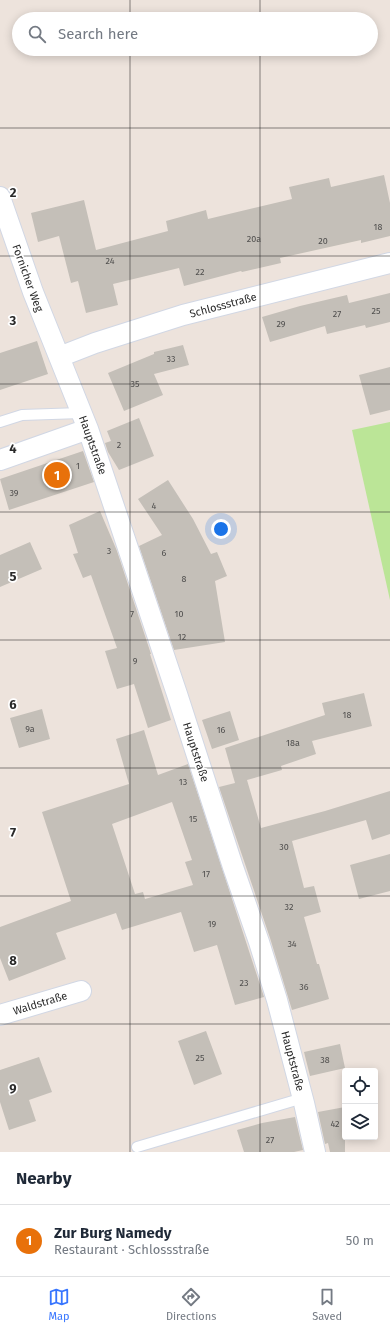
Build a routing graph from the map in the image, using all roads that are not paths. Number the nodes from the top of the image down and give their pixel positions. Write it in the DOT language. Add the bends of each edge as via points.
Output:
graph roads {
  1 [pos="0,197"];
  2 [pos="390,263"];
  3 [pos="59,358"];
  4 [pos="85,421"];
  5 [pos="0,422"];
  6 [pos="0,460"];
  7 [pos="81,991"];
  8 [pos="0,1015"];
  9 [pos="303,1098"];
  10 [pos="136,1147"];
  11 [pos="315,1152"];
  1 -- 3 [label="street, Fornicher Weg"];
  2 -- 3 [label="street, Schlossstraße" via="183,315 95,343"];
  3 -- 4 [label="street, Hauptstraße"];
  4 -- 5 [label="lane" via="22,415"];
  4 -- 6 [label="street"];
  4 -- 9 [label="street, Hauptstraße" via="259,942"];
  7 -- 8 [label="street, Waldstraße"];
  9 -- 10 [label="lane"];
  9 -- 11 [label="street, Hauptstraße"];
}
